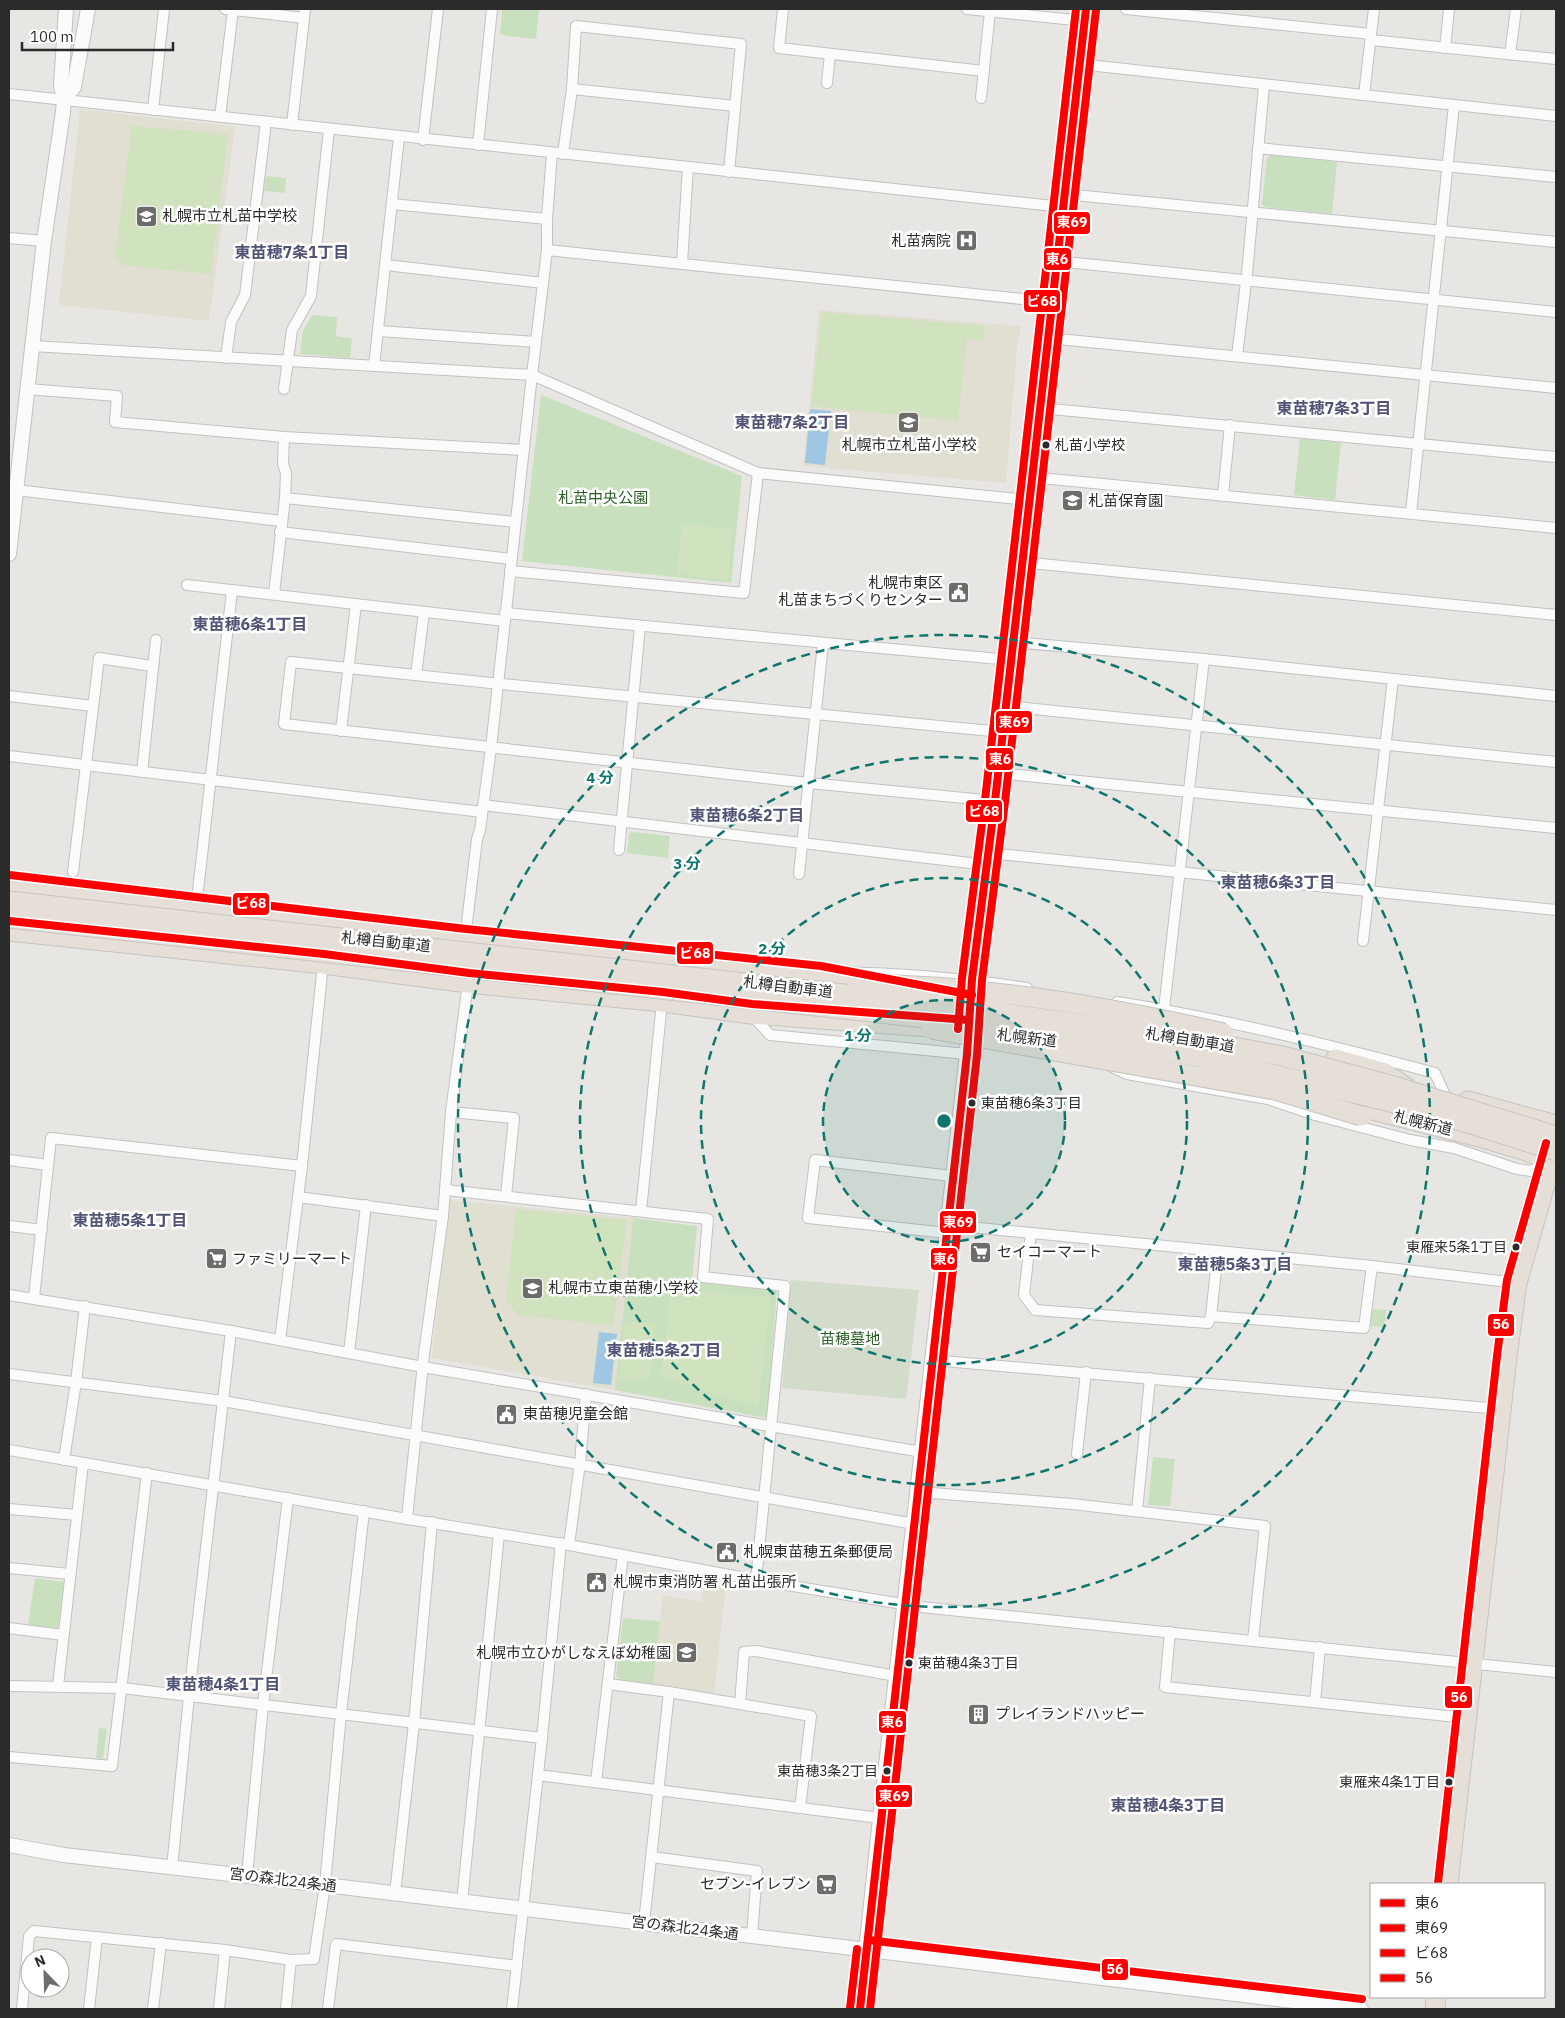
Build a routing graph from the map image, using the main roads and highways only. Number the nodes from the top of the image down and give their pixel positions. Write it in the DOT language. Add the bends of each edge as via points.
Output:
graph roads {
  1 [pos="9,886"];
  2 [pos="9,901"];
  3 [pos="9,918"];
  4 [pos="9,931"];
  5 [pos="776,986"];
  6 [pos="1407,1088"];
  7 [pos="1556,1125"];
  8 [pos="1556,1136"];
  9 [pos="1479,1137"];
  10 [pos="1555,1155"];
  11 [pos="1448,1883"];
  1 -- 5 [label="highway, 札幌新道" via="465,938"];
  2 -- 5 [label="highway, 札樽自動車道, bridge"];
  3 -- 5 [label="highway, 札樽自動車道, bridge"];
  4 -- 9 [label="highway, 札幌新道" via="751,1014 968,1030 1145,1053"];
  5 -- 6 [label="highway, 札幌新道" via="820,976"];
  5 -- 6 [label="highway, bridge" via="909,985 1007,994 1165,1020 1335,1059 1385,1073"];
  5 -- 8 [label="highway, 札樽自動車道, bridge" via="960,1007 1282,1056"];
  5 -- 9 [label="highway, bridge" via="978,1038 1275,1090 1428,1135"];
  5 -- 10 [label="highway, 札樽自動車道, bridge" via="1196,1056 1468,1123"];
  6 -- 7 [label="highway, 札幌新道"];
  9 -- 10 [label="highway, 札幌新道"];
  10 -- 11 [label="highway" via="1517,1283"];
}
